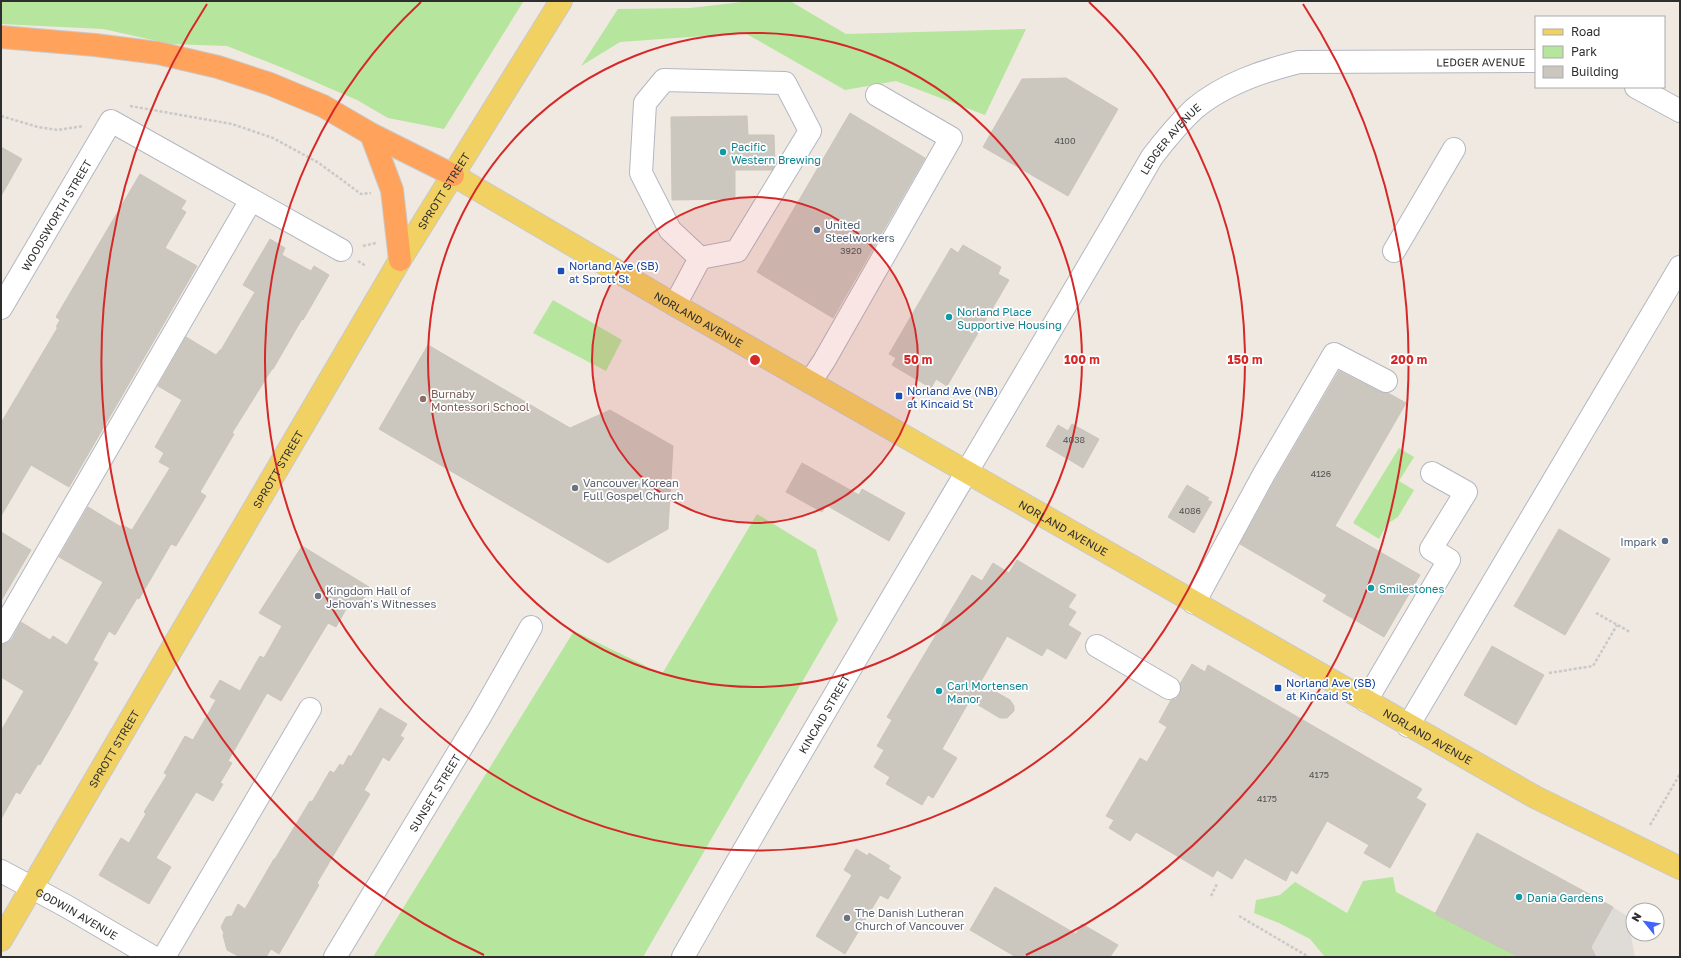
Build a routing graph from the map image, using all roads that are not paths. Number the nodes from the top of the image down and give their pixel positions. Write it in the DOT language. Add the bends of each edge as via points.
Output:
graph roads {
  1 [pos="558,5"];
  2 [pos="1,37"];
  3 [pos="1535,61"];
  4 [pos="1638,88"];
  5 [pos="877,96"];
  6 [pos="1680,111"];
  7 [pos="371,134"];
  8 [pos="1454,149"];
  9 [pos="453,175"];
  10 [pos="251,200"];
  11 [pos="341,250"];
  12 [pos="1394,250"];
  13 [pos="700,258"];
  14 [pos="400,260"];
  15 [pos="1680,267"];
  16 [pos="675,305"];
  17 [pos="1,308"];
  18 [pos="1386,381"];
  19 [pos="810,382"];
  20 [pos="968,472"];
  21 [pos="1432,473"];
  22 [pos="1194,603"];
  23 [pos="531,627"];
  24 [pos="1,632"];
  25 [pos="1097,646"];
  26 [pos="1169,688"];
  27 [pos="1366,701"];
  28 [pos="310,709"];
  29 [pos="1408,726"];
  30 [pos="1680,868"];
  31 [pos="1,871"];
  32 [pos="32,887"];
  33 [pos="1,940"];
  34 [pos="153,957"];
  35 [pos="164,957"];
  36 [pos="335,957"];
  37 [pos="683,957"];
  1 -- 9 [label="main road, SPROTT STREET"];
  2 -- 7 [label="highway" via="158,53 218,67 270,84 323,106"];
  3 -- 20 [label="street, LEDGER AVENUE" via="1299,62 1247,78 1220,91 1195,109 1173,130 1152,157"];
  4 -- 6 [label="street"];
  5 -- 19 [label="street" via="952,138"];
  7 -- 9 [label="highway"];
  7 -- 14 [label="highway" via="392,190"];
  8 -- 12 [label="street"];
  9 -- 14 [label="main road, SPROTT STREET"];
  9 -- 16 [label="main road, NORLAND AVENUE"];
  10 -- 11 [label="street"];
  10 -- 17 [label="street, WOODSWORTH STREET" via="111,121"];
  10 -- 24 [label="street"];
  13 -- 13 [label="street" via="737,252 810,130 785,83 664,80 645,103 640,173 670,230"];
  13 -- 16 [label="street"];
  14 -- 32 [label="main road, SPROTT STREET"];
  15 -- 29 [label="street"];
  16 -- 19 [label="main road, NORLAND AVENUE"];
  18 -- 22 [label="street" via="1334,354 1264,474"];
  19 -- 20 [label="main road, NORLAND AVENUE"];
  20 -- 22 [label="main road, NORLAND AVENUE"];
  20 -- 37 [label="street, KINCAID STREET"];
  21 -- 27 [label="street" via="1466,492 1431,549 1449,560"];
  22 -- 27 [label="main road, NORLAND AVENUE"];
  23 -- 36 [label="street, SUNSET STREET"];
  25 -- 26 [label="street"];
  27 -- 29 [label="main road, NORLAND AVENUE"];
  28 -- 35 [label="street"];
  29 -- 30 [label="main road, NORLAND AVENUE" via="1549,805"];
  31 -- 32 [label="street, GODWIN AVENUE"];
  32 -- 33 [label="main road, SPROTT STREET"];
  32 -- 34 [label="street, GODWIN AVENUE"];
}
